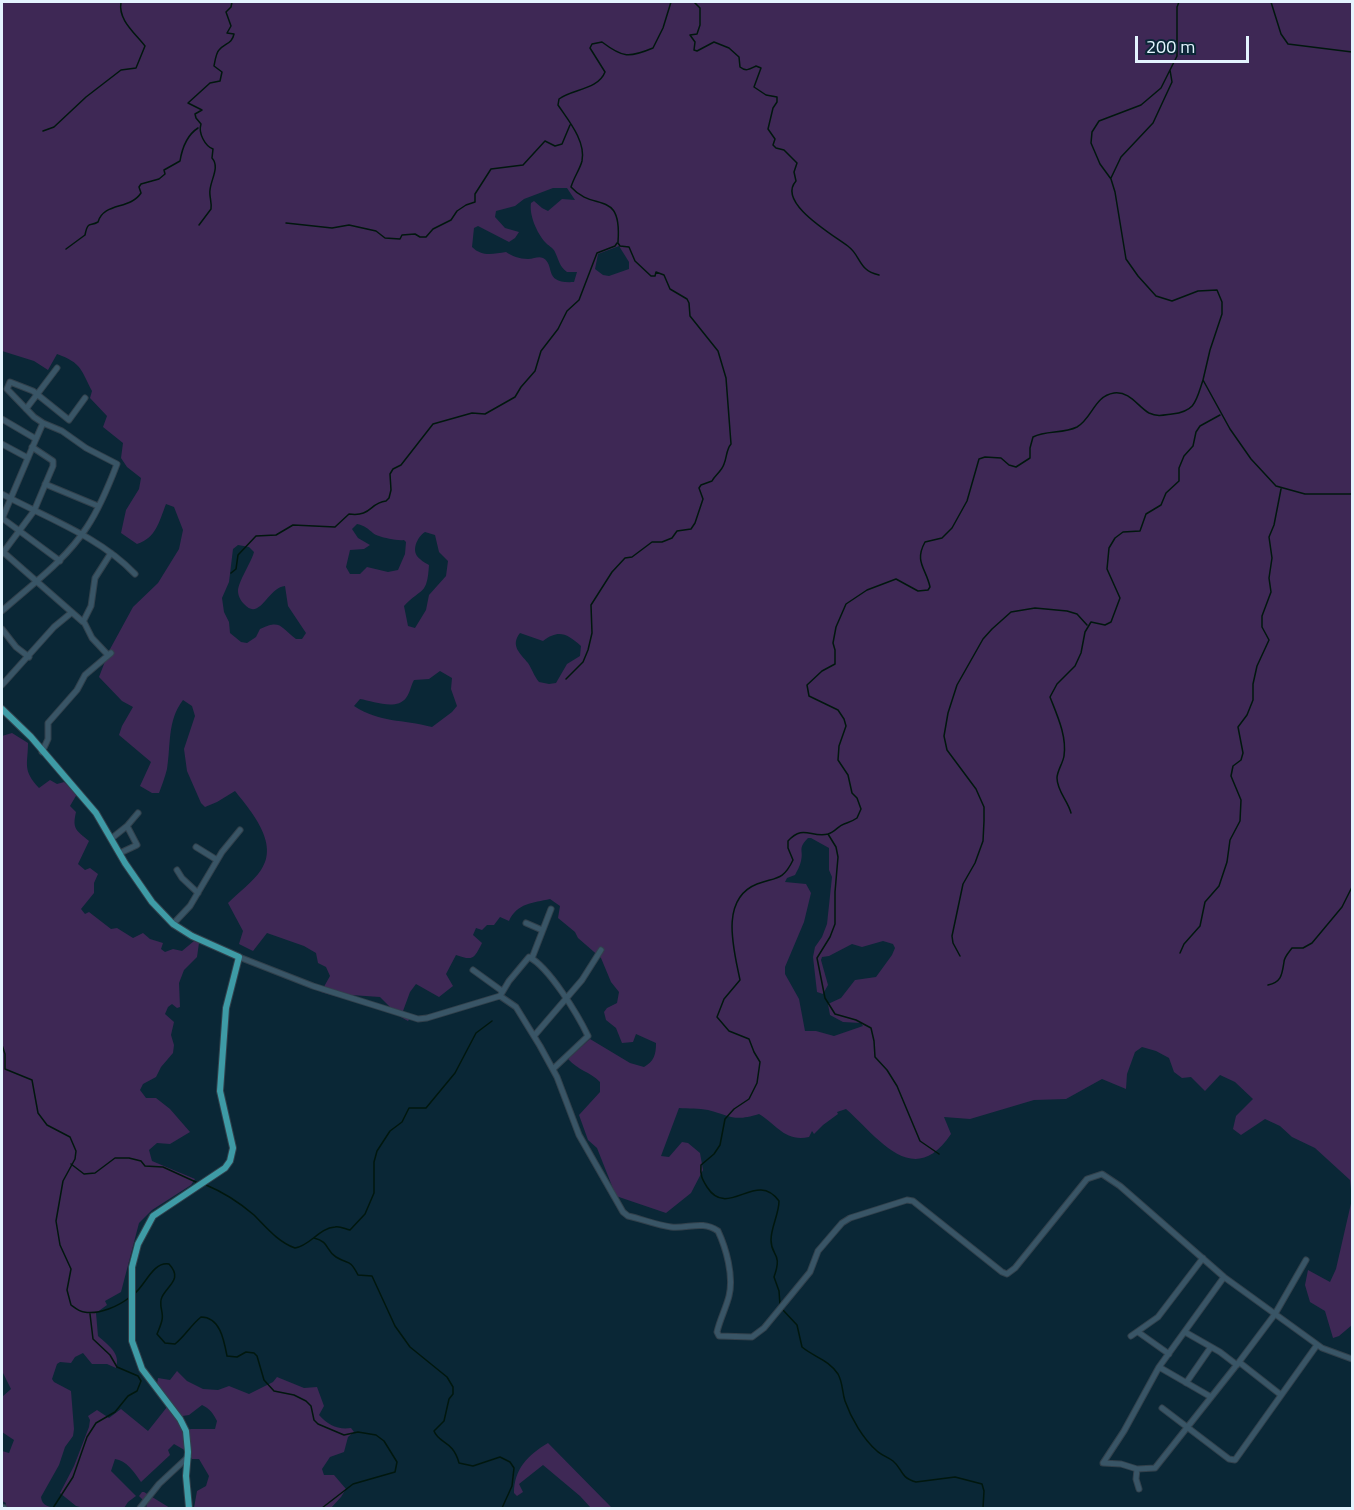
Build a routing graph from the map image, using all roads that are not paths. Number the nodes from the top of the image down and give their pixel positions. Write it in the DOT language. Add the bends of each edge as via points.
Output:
graph roads {
  1 [pos="57,368"];
  2 [pos="37,394"];
  3 [pos="85,398"];
  4 [pos="26,409"];
  5 [pos="2,419"];
  6 [pos="69,420"];
  7 [pos="43,423"];
  8 [pos="62,431"];
  9 [pos="36,439"];
  10 [pos="2,444"];
  11 [pos="32,447"];
  12 [pos="27,458"];
  13 [pos="45,484"];
  14 [pos="2,494"];
  15 [pos="10,499"];
  16 [pos="98,506"];
  17 [pos="34,511"];
  18 [pos="2,518"];
  19 [pos="19,530"];
  20 [pos="82,535"];
  21 [pos="2,553"];
  22 [pos="111,553"];
  23 [pos="60,561"];
  24 [pos="135,574"];
  25 [pos="36,581"];
  26 [pos="2,611"];
  27 [pos="71,613"];
  28 [pos="84,622"];
  29 [pos="2,629"];
  30 [pos="29,657"];
  31 [pos="2,685"];
  32 [pos="2,709"];
  33 [pos="42,752"];
  34 [pos="138,813"];
  35 [pos="127,826"];
  36 [pos="240,830"];
  37 [pos="112,838"];
  38 [pos="196,847"];
  39 [pos="120,853"];
  40 [pos="217,860"];
  41 [pos="177,870"];
  42 [pos="198,893"];
  43 [pos="551,909"];
  44 [pos="526,923"];
  45 [pos="173,924"];
  46 [pos="542,930"];
  47 [pos="601,950"];
  48 [pos="239,957"];
  49 [pos="532,958"];
  50 [pos="473,970"];
  51 [pos="501,994"];
  52 [pos="566,998"];
  53 [pos="534,1036"];
  54 [pos="553,1069"];
  55 [pos="1203,1258"];
  56 [pos="1306,1260"];
  57 [pos="1224,1277"];
  58 [pos="1275,1314"];
  59 [pos="1138,1332"];
  60 [pos="1185,1332"];
  61 [pos="1131,1336"];
  62 [pos="1317,1345"];
  63 [pos="1211,1347"];
  64 [pos="1169,1354"];
  65 [pos="1353,1359"];
  66 [pos="1238,1364"];
  67 [pos="1159,1366"];
  68 [pos="1186,1383"];
  69 [pos="1281,1395"];
  70 [pos="1211,1397"];
  71 [pos="1162,1408"];
  72 [pos="1188,1427"];
  73 [pos="188,1457"];
  74 [pos="1137,1469"];
  75 [pos="1139,1489"];
  76 [pos="140,1509"];
  77 [pos="189,1509"];
  1 -- 2 [label="street"];
  2 -- 4 [label="street"];
  2 -- 4 [label="street" via="10,382 7,385"];
  2 -- 6 [label="street"];
  3 -- 6 [label="street"];
  4 -- 7 [label="street"];
  5 -- 9 [label="street"];
  6 -- 8 [label="street"];
  7 -- 8 [label="street"];
  7 -- 9 [label="street"];
  8 -- 16 [label="street" via="117,464"];
  9 -- 11 [label="street"];
  10 -- 12 [label="street"];
  11 -- 12 [label="street"];
  11 -- 13 [label="street" via="53,461"];
  12 -- 15 [label="street"];
  13 -- 16 [label="street"];
  13 -- 17 [label="street"];
  14 -- 15 [label="street"];
  15 -- 17 [label="street"];
  15 -- 18 [label="street"];
  16 -- 20 [label="street"];
  17 -- 19 [label="street"];
  17 -- 20 [label="street"];
  18 -- 19 [label="street"];
  19 -- 21 [label="street"];
  19 -- 23 [label="street"];
  20 -- 22 [label="street"];
  20 -- 23 [label="street"];
  21 -- 25 [label="street"];
  22 -- 24 [label="street"];
  22 -- 28 [label="street" via="95,578"];
  23 -- 25 [label="street"];
  25 -- 26 [label="street"];
  25 -- 27 [label="street"];
  27 -- 28 [label="street"];
  27 -- 30 [label="street"];
  28 -- 33 [label="street" via="92,638 110,654 85,675 48,723 48,740"];
  29 -- 30 [label="street"];
  30 -- 31 [label="street"];
  32 -- 33 [label="main road"];
  33 -- 37 [label="main road" via="81,793"];
  34 -- 35 [label="street"];
  35 -- 37 [label="street"];
  35 -- 39 [label="street" via="137,844"];
  36 -- 40 [label="street"];
  37 -- 39 [label="main road"];
  38 -- 40 [label="street"];
  39 -- 45 [label="main road" via="152,902"];
  40 -- 42 [label="street"];
  41 -- 42 [label="street"];
  42 -- 45 [label="street"];
  43 -- 46 [label="street"];
  44 -- 46 [label="street"];
  45 -- 48 [label="main road"];
  46 -- 49 [label="street"];
  47 -- 52 [label="street"];
  48 -- 51 [label="street" via="313,986 418,1019"];
  48 -- 73 [label="main road" via="226,1008 220,1091 232,1153 225,1168 153,1216 138,1244 132,1267 131,1335 139,1363 185,1426"];
  49 -- 51 [label="street" via="527,958"];
  49 -- 52 [label="street"];
  50 -- 51 [label="street"];
  51 -- 53 [label="street" via="516,1007"];
  52 -- 53 [label="street"];
  52 -- 54 [label="street" via="588,1036"];
  53 -- 54 [label="street"];
  54 -- 55 [label="street" via="579,1135 625,1214 673,1227 699,1225 718,1231 730,1284 718,1335 752,1336 764,1328 810,1272 818,1251 842,1223 907,1200 916,1202 1007,1274 1016,1268 1087,1179 1097,1174 1120,1186"];
  55 -- 57 [label="street"];
  55 -- 59 [label="street" via="1158,1317"];
  56 -- 58 [label="street"];
  57 -- 58 [label="street"];
  57 -- 60 [label="street"];
  58 -- 62 [label="street"];
  58 -- 66 [label="street"];
  59 -- 61 [label="street"];
  59 -- 64 [label="street"];
  60 -- 63 [label="street"];
  60 -- 64 [label="street"];
  62 -- 65 [label="street"];
  62 -- 69 [label="street"];
  63 -- 66 [label="street"];
  63 -- 68 [label="street"];
  64 -- 67 [label="street"];
  66 -- 69 [label="street"];
  66 -- 70 [label="street"];
  67 -- 68 [label="street"];
  67 -- 74 [label="street" via="1102,1463"];
  68 -- 70 [label="street"];
  69 -- 72 [label="street" via="1233,1460"];
  70 -- 72 [label="street"];
  71 -- 72 [label="street"];
  72 -- 74 [label="street" via="1155,1467"];
  73 -- 76 [label="street"];
  73 -- 77 [label="main road"];
  74 -- 75 [label="street"];
}
